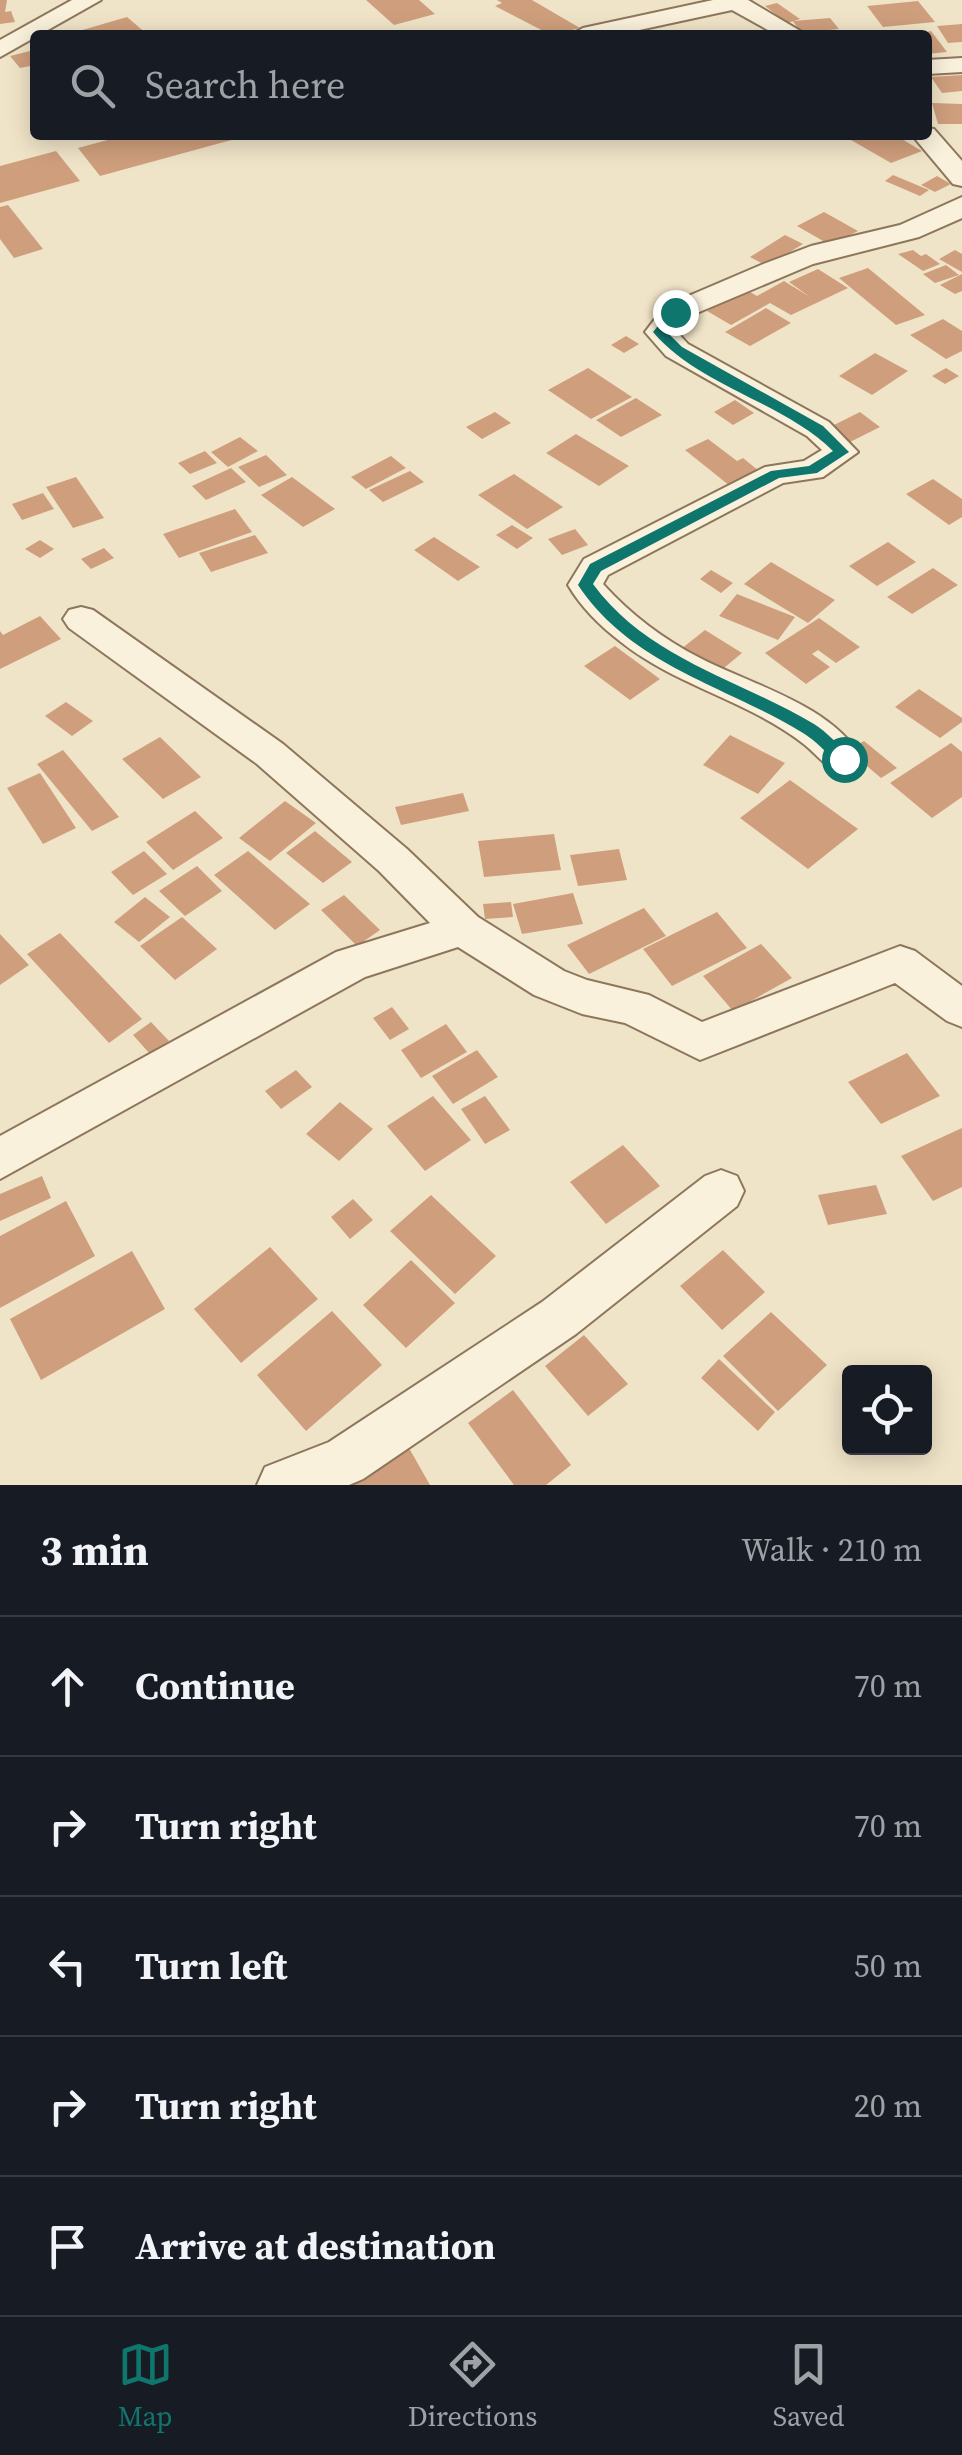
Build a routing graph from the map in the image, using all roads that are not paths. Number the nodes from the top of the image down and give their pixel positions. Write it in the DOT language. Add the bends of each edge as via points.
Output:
graph roads {
  1 [pos="89,0"];
  2 [pos="734,1"];
  3 [pos="36,30"];
  4 [pos="604,30"];
  5 [pos="785,30"];
  6 [pos="30,33"];
  7 [pos="0,50"];
  8 [pos="962,65"];
  9 [pos="932,67"];
  10 [pos="929,140"];
  11 [pos="962,178"];
  12 [pos="962,205"];
  13 [pos="80,619"];
  14 [pos="844,759"];
  15 [pos="463,930"];
  16 [pos="962,1010"];
  17 [pos="0,1159"];
  18 [pos="721,1191"];
  19 [pos="284,1485"];
  1 -- 3 [label="street"];
  2 -- 4 [label="street"];
  2 -- 5 [label="street"];
  6 -- 7 [label="street"];
  8 -- 9 [label="street"];
  10 -- 11 [label="street"];
  12 -- 14 [label="street" via="908,232 804,258 666,320 660,332 677,350 818,429 842,452 812,470 776,474 596,567 585,585 672,663 810,730"];
  13 -- 15 [label="street" via="270,754"];
  15 -- 16 [label="street" via="549,983 634,1007 700,1042 900,963"];
  15 -- 17 [label="street" via="351,964"];
  18 -- 19 [label="street" via="559,1318 345,1461"];
}
